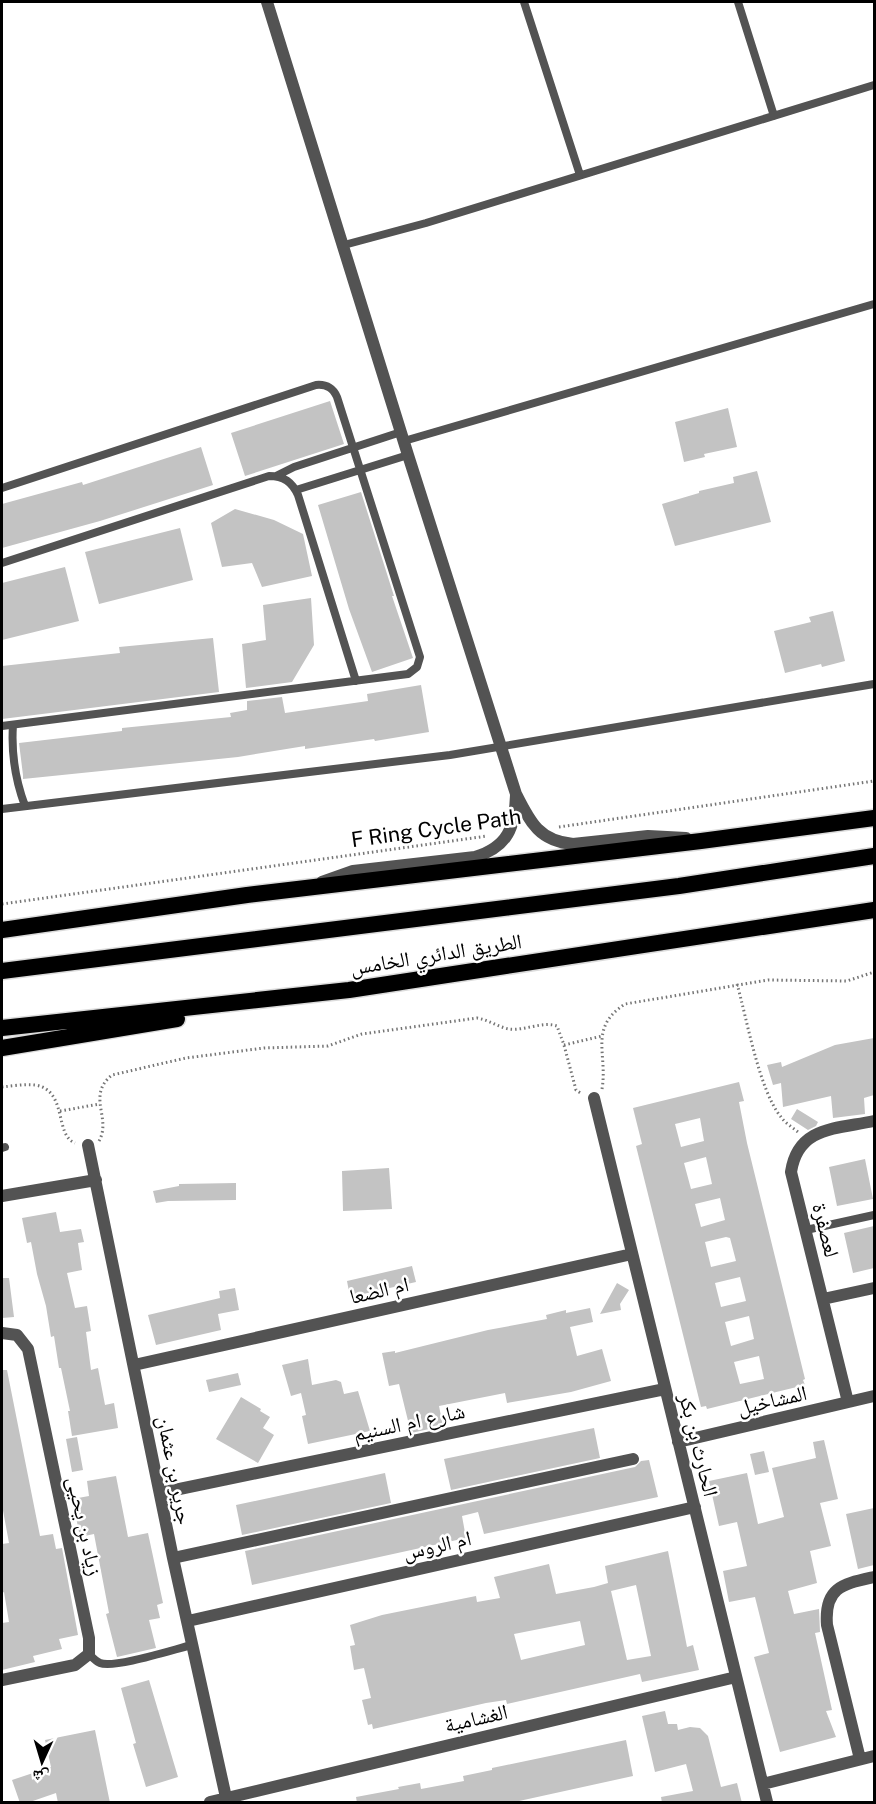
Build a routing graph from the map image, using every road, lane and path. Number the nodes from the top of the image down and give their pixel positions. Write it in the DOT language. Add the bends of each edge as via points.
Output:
graph roads {
  1 [pos="267,2"];
  2 [pos="524,2"];
  3 [pos="738,2"];
  4 [pos="874,85"];
  5 [pos="774,116"];
  6 [pos="580,175"];
  7 [pos="344,245"];
  8 [pos="874,304"];
  9 [pos="402,436"];
  10 [pos="354,448"];
  11 [pos="408,455"];
  12 [pos="361,470"];
  13 [pos="276,476"];
  14 [pos="2,488"];
  15 [pos="296,490"];
  16 [pos="2,563"];
  17 [pos="356,681"];
  18 [pos="874,684"];
  19 [pos="12,725"];
  20 [pos="2,726"];
  21 [pos="501,747"];
  22 [pos="874,781"];
  23 [pos="516,794"];
  24 [pos="26,806"];
  25 [pos="2,809"];
  26 [pos="874,818"];
  27 [pos="538,830"];
  28 [pos="509,833"];
  29 [pos="701,841"];
  30 [pos="874,856"];
  31 [pos="311,889"];
  32 [pos="2,904"];
  33 [pos="874,910"];
  34 [pos="2,930"];
  35 [pos="2,971"];
  36 [pos="874,972"];
  37 [pos="738,984"];
  38 [pos="349,990"];
  39 [pos="2,1028"];
  40 [pos="602,1036"];
  41 [pos="564,1045"];
  42 [pos="2,1048"];
  43 [pos="2,1087"];
  44 [pos="594,1098"];
  45 [pos="100,1104"];
  46 [pos="60,1111"];
  47 [pos="874,1121"];
  48 [pos="806,1140"];
  49 [pos="88,1144"];
  50 [pos="96,1180"];
  51 [pos="2,1196"];
  52 [pos="874,1215"];
  53 [pos="806,1230"];
  54 [pos="632,1254"];
  55 [pos="874,1288"];
  56 [pos="824,1299"];
  57 [pos="2,1333"];
  58 [pos="134,1365"];
  59 [pos="665,1389"];
  60 [pos="874,1396"];
  61 [pos="848,1402"];
  62 [pos="678,1442"];
  63 [pos="633,1459"];
  64 [pos="160,1492"];
  65 [pos="695,1507"];
  66 [pos="173,1558"];
  67 [pos="874,1577"];
  68 [pos="188,1621"];
  69 [pos="192,1645"];
  70 [pos="89,1654"];
  71 [pos="736,1677"];
  72 [pos="2,1680"];
  73 [pos="874,1756"];
  74 [pos="860,1759"];
  75 [pos="763,1784"];
  76 [pos="226,1800"];
  77 [pos="210,1803"];
  78 [pos="767,1803"];
  1 -- 7 [label="street"];
  2 -- 6 [label="lane"];
  3 -- 5 [label="lane"];
  4 -- 5 [label="lane"];
  5 -- 6 [label="lane"];
  6 -- 7 [label="lane"];
  7 -- 9 [label="street"];
  8 -- 9 [label="lane"];
  9 -- 10 [label="lane"];
  9 -- 11 [label="street"];
  10 -- 12 [label="lane"];
  10 -- 13 [label="lane"];
  10 -- 14 [label="lane" via="335,392 322,384"];
  11 -- 12 [label="lane"];
  11 -- 21 [label="street"];
  12 -- 15 [label="lane"];
  12 -- 17 [label="lane" via="420,657 417,667 408,674"];
  13 -- 15 [label="lane" via="288,480"];
  13 -- 16 [label="lane"];
  15 -- 17 [label="lane"];
  17 -- 19 [label="lane"];
  18 -- 21 [label="lane"];
  19 -- 20 [label="lane"];
  19 -- 24 [label="lane" via="14,766"];
  21 -- 23 [label="street"];
  21 -- 24 [label="lane"];
  22 -- 27 [label="path, F Ring Cycle Path"];
  23 -- 27 [label="street"];
  23 -- 28 [label="street" via="515,821"];
  24 -- 25 [label="lane"];
  26 -- 29 [label="highway"];
  27 -- 29 [label="street" via="554,840 573,844 655,836"];
  28 -- 31 [label="street" via="495,849 475,857 353,871"];
  28 -- 32 [label="path, F Ring Cycle Path"];
  29 -- 31 [label="highway"];
  30 -- 35 [label="highway, الطريق الدائري الخامس" via="679,886"];
  31 -- 34 [label="highway"];
  33 -- 38 [label="highway, الطريق الدائري الخامس"];
  36 -- 37 [label="path" via="847,981 768,980"];
  37 -- 40 [label="path" via="625,1004 612,1012"];
  37 -- 48 [label="path" via="770,1099 781,1117"];
  38 -- 39 [label="highway, الطريق الدائري الخامس"];
  38 -- 42 [label="highway"];
  40 -- 41 [label="path"];
  40 -- 44 [label="path" via="602,1091"];
  41 -- 44 [label="path" via="576,1090"];
  41 -- 45 [label="path" via="553,1025 507,1029 488,1020 466,1020 362,1034 328,1046 242,1051 142,1068 112,1075 100,1090"];
  43 -- 46 [label="path" via="38,1085 51,1093"];
  44 -- 54 [label="street, الحارث بن بكر"];
  45 -- 46 [label="path"];
  45 -- 49 [label="path" via="103,1134 99,1141"];
  46 -- 49 [label="path" via="70,1141"];
  47 -- 48 [label="street" via="820,1132"];
  48 -- 53 [label="street, لعصفرة" via="793,1158 791,1172"];
  49 -- 50 [label="street, جرير بن عثمان"];
  50 -- 51 [label="street"];
  50 -- 58 [label="street, جرير بن عثمان"];
  52 -- 53 [label="lane"];
  53 -- 56 [label="street, لعصفرة"];
  54 -- 58 [label="street, ام الضعا"];
  54 -- 59 [label="street, الحارث بن بكر"];
  55 -- 56 [label="street"];
  56 -- 61 [label="street, لعصفرة"];
  57 -- 70 [label="street, زياد بن يحيى" via="17,1335 28,1349 89,1638"];
  58 -- 64 [label="street, جرير بن عثمان"];
  59 -- 62 [label="street, الحارث بن بكر"];
  59 -- 64 [label="street, شارع ام السنيم"];
  60 -- 61 [label="street, المشاخيل"];
  61 -- 62 [label="street, المشاخيل"];
  62 -- 65 [label="street, الحارث بن بكر"];
  63 -- 66 [label="street"];
  64 -- 66 [label="street, جرير بن عثمان"];
  65 -- 68 [label="street, ام الروس"];
  65 -- 71 [label="street, الحارث بن بكر"];
  66 -- 68 [label="street, جرير بن عثمان"];
  67 -- 74 [label="street" via="849,1583 836,1591 826,1612"];
  68 -- 69 [label="street, جرير بن عثمان"];
  69 -- 70 [label="lane" via="106,1664"];
  69 -- 76 [label="street, جرير بن عثمان"];
  70 -- 72 [label="street" via="75,1665"];
  71 -- 75 [label="street, الحارث بن بكر"];
  71 -- 76 [label="street, الغشامية"];
  73 -- 74 [label="street"];
  74 -- 75 [label="street"];
  75 -- 78 [label="street, الحارث بن بكر"];
  76 -- 77 [label="street, الغشامية"];
}
